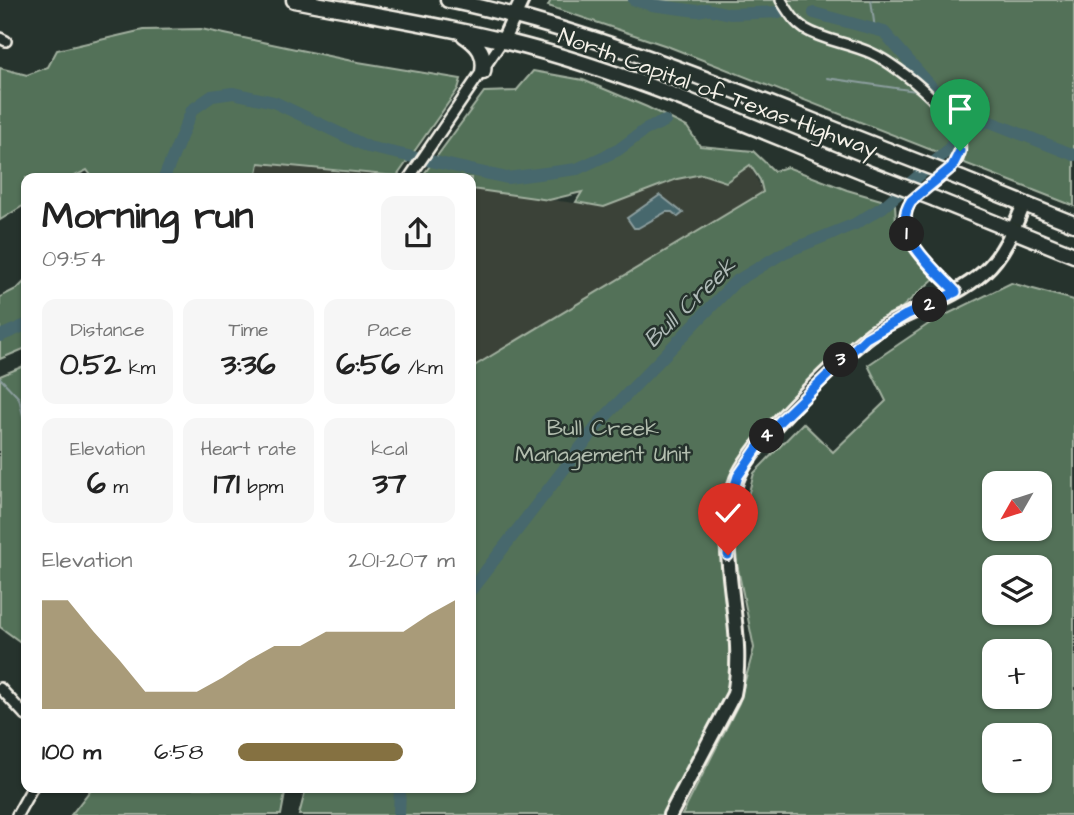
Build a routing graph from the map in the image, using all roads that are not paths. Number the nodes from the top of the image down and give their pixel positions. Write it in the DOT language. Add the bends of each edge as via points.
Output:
graph roads {
  1 [pos="294,0"];
  2 [pos="448,0"];
  3 [pos="522,0"];
  4 [pos="781,0"];
  5 [pos="514,14"];
  6 [pos="460,32"];
  7 [pos="503,40"];
  8 [pos="483,72"];
  9 [pos="413,173"];
  10 [pos="1024,204"];
  11 [pos="1074,224"];
  12 [pos="1012,231"];
  13 [pos="1074,255"];
  14 [pos="956,292"];
  15 [pos="0,688"];
  16 [pos="21,711"];
  17 [pos="29,793"];
  18 [pos="17,815"];
  19 [pos="670,815"];
  1 -- 6 [label="highway, North Capital of Texas Highway"];
  2 -- 5 [label="highway, North Capital of Texas Highway"];
  3 -- 5 [label="main road"];
  4 -- 14 [label="street" via="803,28 889,63 953,123 960,151 952,167 911,201 904,221 912,241"];
  5 -- 7 [label="main road"];
  5 -- 10 [label="highway, North Capital of Texas Highway, bridge" via="605,41"];
  6 -- 7 [label="highway, North Capital of Texas Highway"];
  6 -- 8 [label="highway" via="479,47 485,61"];
  7 -- 8 [label="street"];
  7 -- 12 [label="highway, North Capital of Texas Highway, bridge" via="621,77"];
  8 -- 9 [label="street"];
  10 -- 11 [label="highway, North Capital of Texas Highway"];
  10 -- 12 [label="main road"];
  12 -- 13 [label="highway, North Capital of Texas Highway"];
  12 -- 14 [label="main road" via="992,264"];
  14 -- 19 [label="main road" via="866,338 780,421 738,476 728,535 737,666 734,694"];
  15 -- 16 [label="street"];
  17 -- 18 [label="street"];
}
